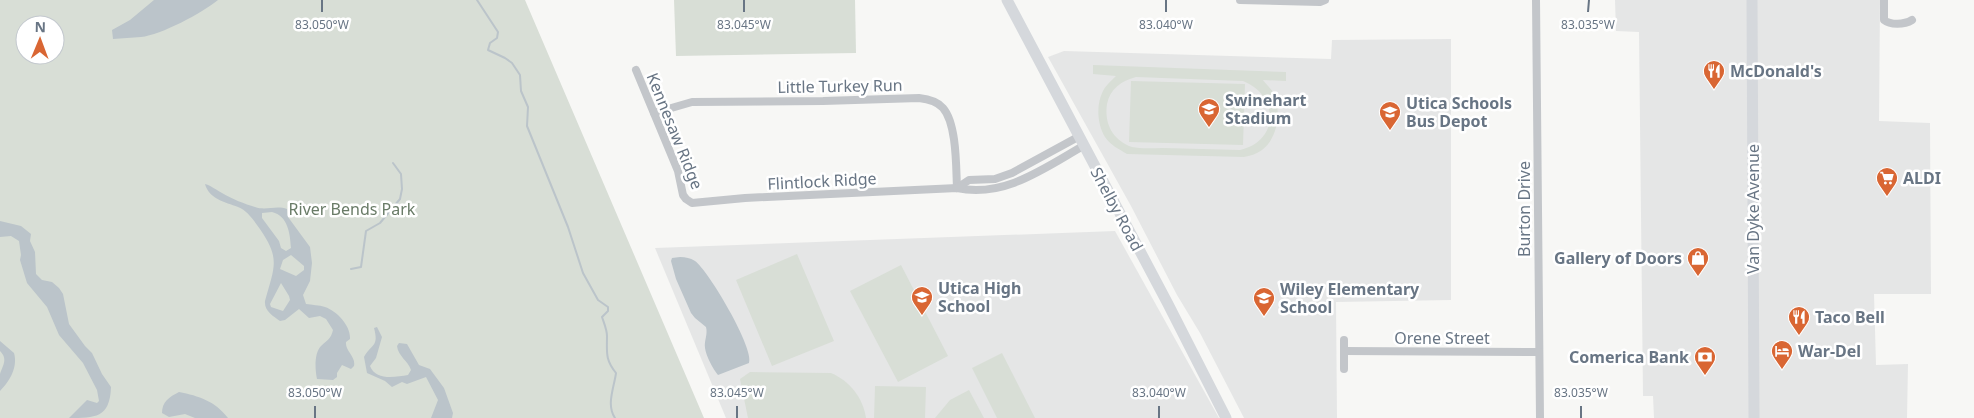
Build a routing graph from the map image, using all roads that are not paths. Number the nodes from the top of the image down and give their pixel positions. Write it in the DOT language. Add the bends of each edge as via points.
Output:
graph roads {
  1 [pos="1007,0"];
  2 [pos="1240,0"];
  3 [pos="1325,0"];
  4 [pos="1536,0"];
  5 [pos="1752,0"];
  6 [pos="1884,0"];
  7 [pos="1912,20"];
  8 [pos="636,70"];
  9 [pos="654,112"];
  10 [pos="1081,141"];
  11 [pos="1016,170"];
  12 [pos="1021,180"];
  13 [pos="957,188"];
  14 [pos="689,202"];
  15 [pos="1344,340"];
  16 [pos="1344,351"];
  17 [pos="1539,352"];
  18 [pos="1344,369"];
  19 [pos="1226,418"];
  20 [pos="1540,418"];
  21 [pos="1754,418"];
  1 -- 10 [label="street, Shelby Road"];
  2 -- 3 [label="street"];
  4 -- 17 [label="street, Burton Drive"];
  5 -- 21 [label="street, Van Dyke Avenue"];
  6 -- 7 [label="street" via="1884,20 1887,23"];
  8 -- 9 [label="street, Kennesaw Ridge"];
  9 -- 13 [label="street, Little Turkey Run" via="692,102 930,99 943,108 949,119"];
  9 -- 14 [label="street, Kennesaw Ridge" via="680,176 683,195"];
  10 -- 11 [label="street, Flintlock Ridge"];
  10 -- 12 [label="street, Flintlock Ridge"];
  10 -- 19 [label="street, Shelby Road"];
  11 -- 12 [label="street"];
  11 -- 13 [label="street, Flintlock Ridge" via="995,179 970,180"];
  12 -- 13 [label="street, Flintlock Ridge" via="997,189 973,191"];
  13 -- 14 [label="street, Flintlock Ridge"];
  15 -- 16 [label="street"];
  16 -- 17 [label="street, Orene Street"];
  16 -- 18 [label="street"];
  17 -- 20 [label="street, Burton Drive"];
}
